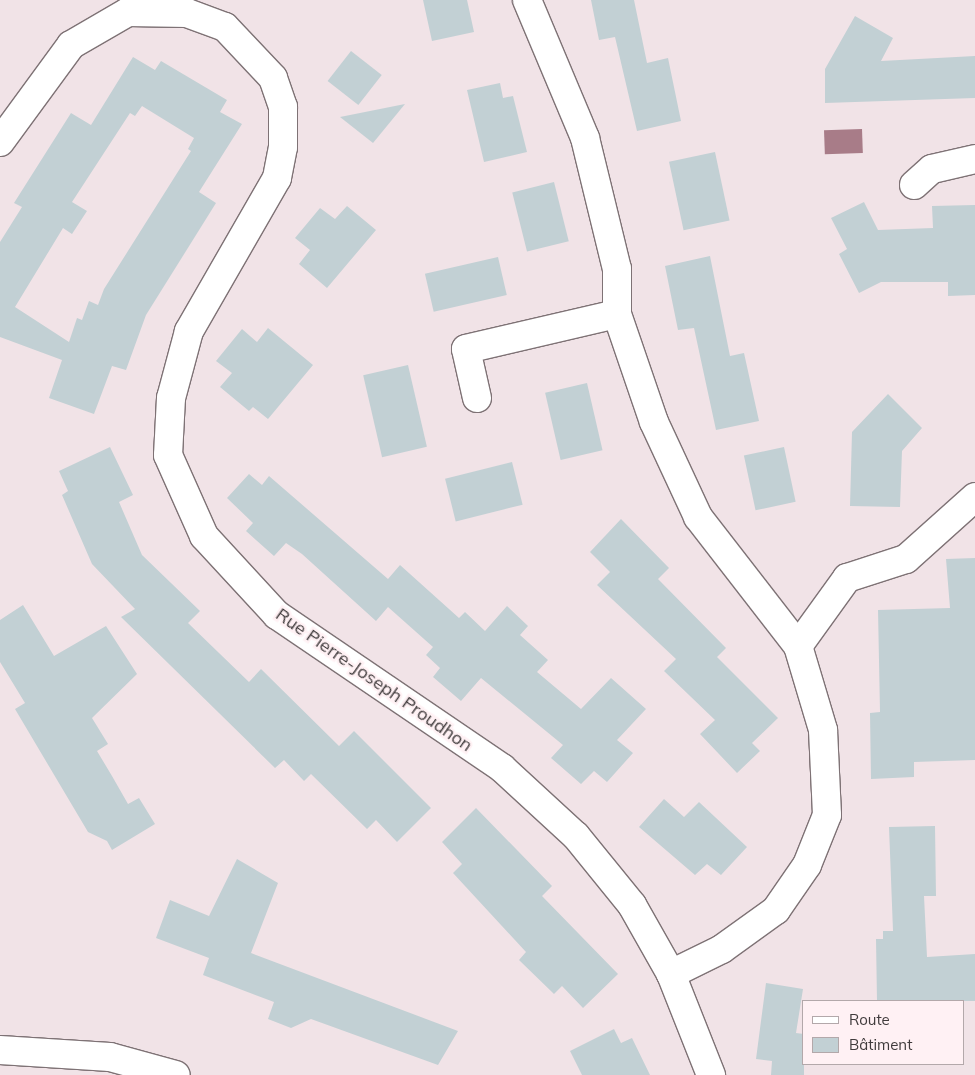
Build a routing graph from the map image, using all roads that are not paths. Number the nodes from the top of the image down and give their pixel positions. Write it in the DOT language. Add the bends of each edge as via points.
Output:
graph roads {
  1 [pos="527,0"];
  2 [pos="0,142"];
  3 [pos="975,159"];
  4 [pos="914,185"];
  5 [pos="617,314"];
  6 [pos="477,398"];
  7 [pos="975,497"];
  8 [pos="798,646"];
  9 [pos="672,974"];
  10 [pos="0,1050"];
  11 [pos="176,1075"];
  12 [pos="711,1075"];
  1 -- 5 [label="street" via="585,138 617,270"];
  2 -- 9 [label="street, Rue Pierre-Joseph Proudhon" via="71,44 128,12 188,13 226,27 273,78 283,107 283,147 277,178 189,331 171,398 168,455 204,536 277,615 502,768 576,836 632,905"];
  3 -- 4 [label="street" via="932,169"];
  5 -- 6 [label="street" via="466,349"];
  5 -- 8 [label="street" via="654,422 698,517"];
  7 -- 8 [label="street" via="906,559 847,578"];
  8 -- 9 [label="street" via="823,730 827,815 807,866 776,910 722,949"];
  9 -- 12 [label="street, Rue Pierre-Joseph Proudhon"];
  10 -- 11 [label="street" via="110,1058"];
}
